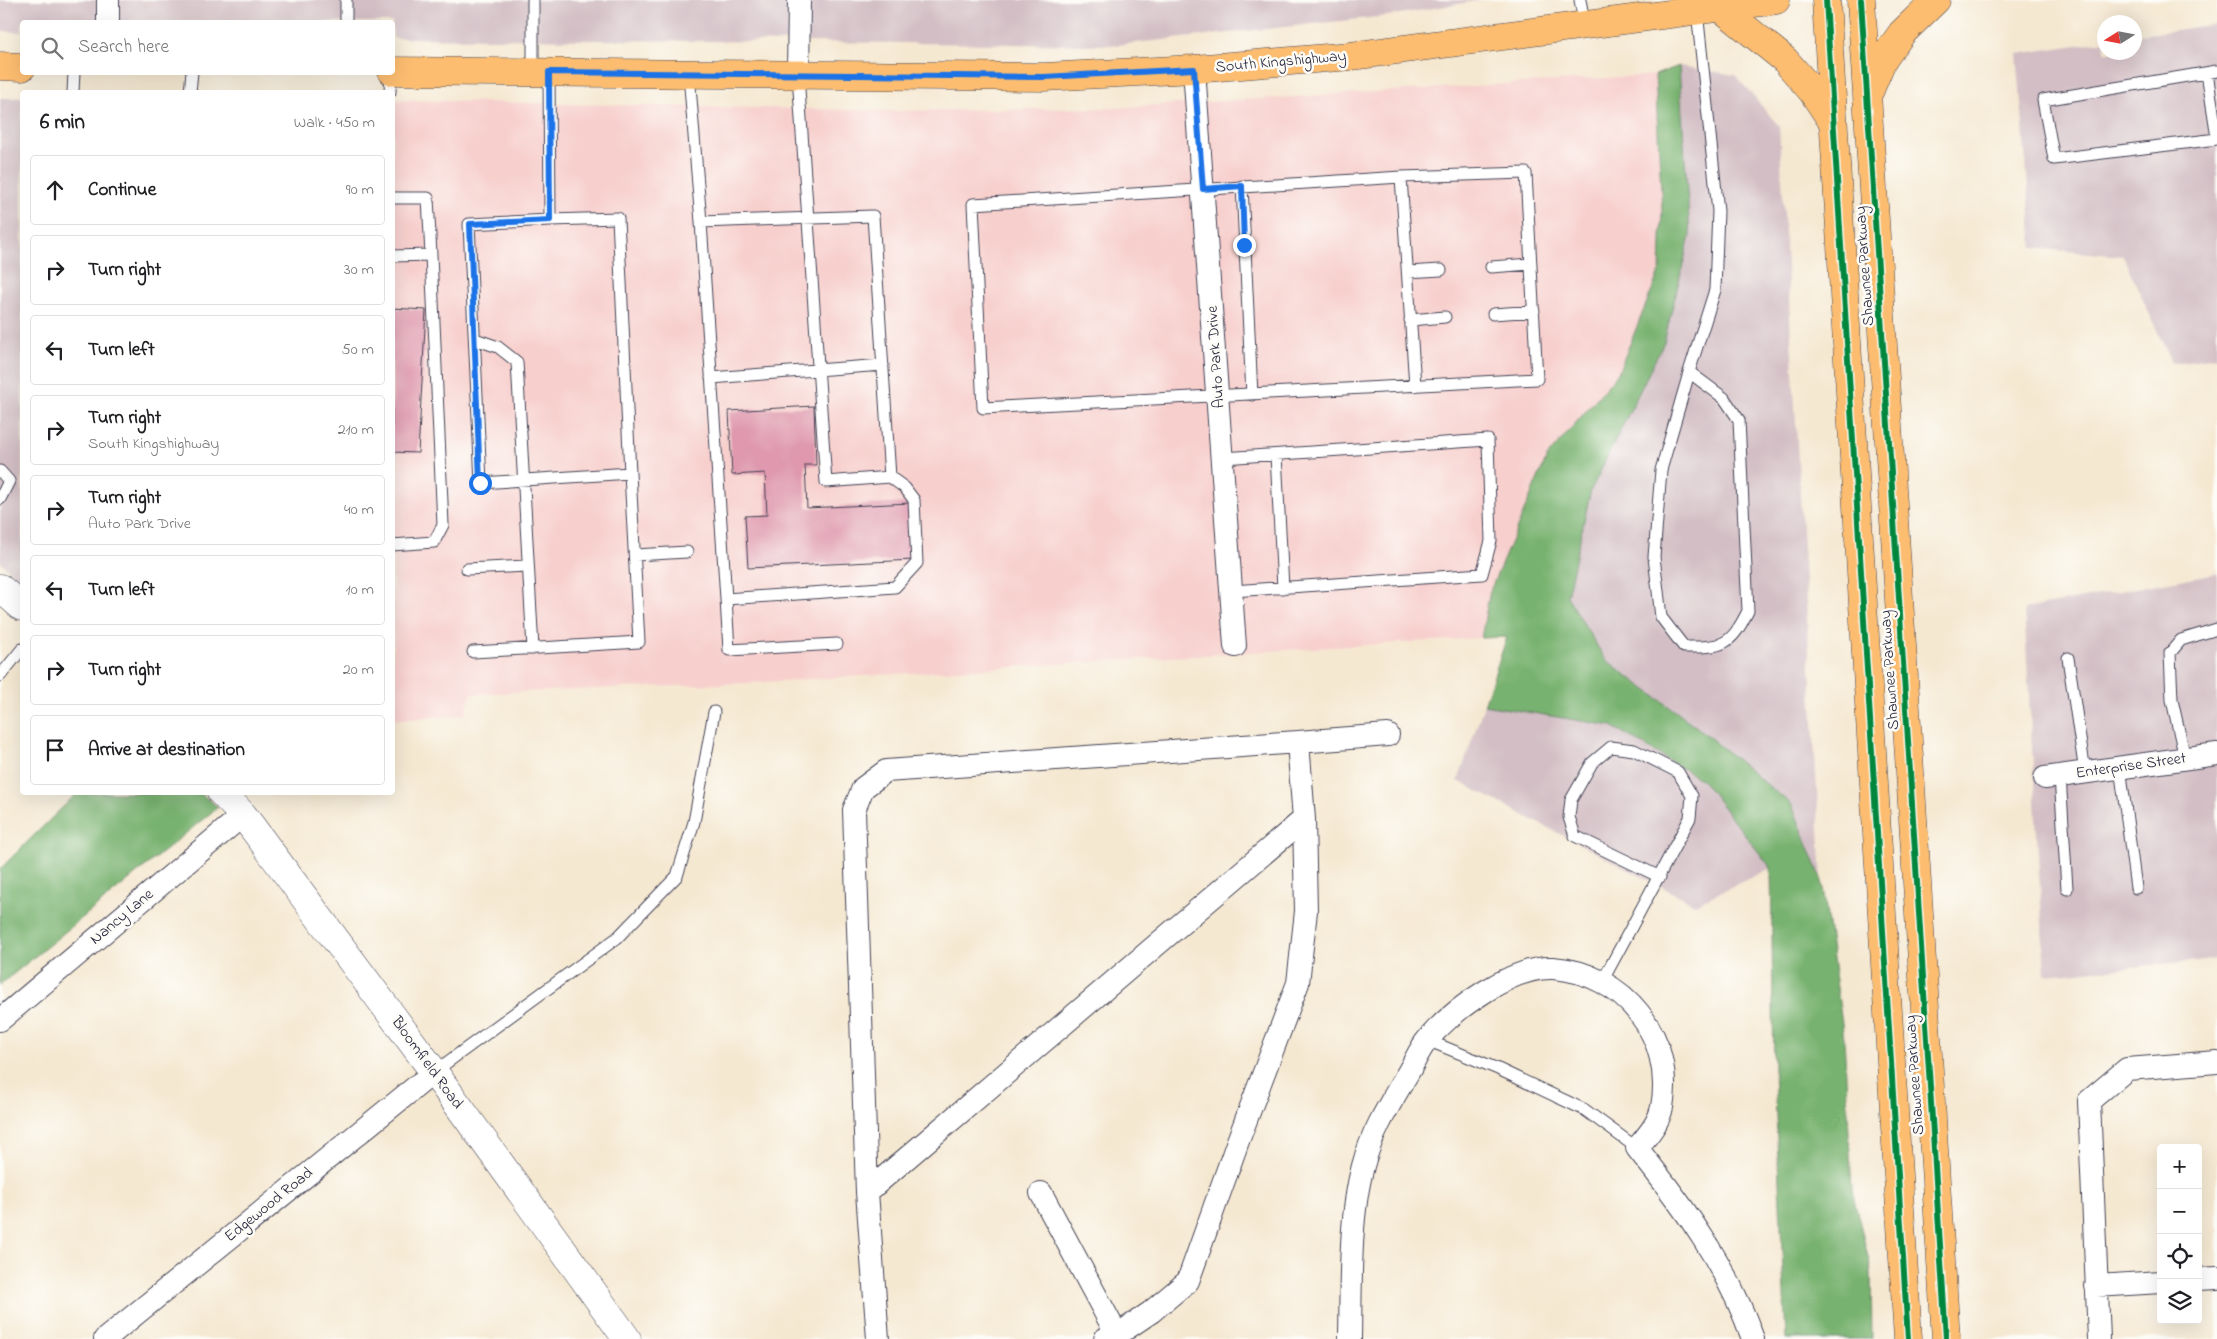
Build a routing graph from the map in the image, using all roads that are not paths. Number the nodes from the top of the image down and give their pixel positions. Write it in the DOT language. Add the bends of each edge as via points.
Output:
graph roads {
  1 [pos="108,0"];
  2 [pos="346,0"];
  3 [pos="533,0"];
  4 [pos="799,0"];
  5 [pos="1776,0"];
  6 [pos="1826,0"];
  7 [pos="1861,0"];
  8 [pos="1936,0"];
  9 [pos="1715,6"];
  10 [pos="1583,13"];
  11 [pos="108,20"];
  12 [pos="346,20"];
  13 [pos="0,66"];
  14 [pos="20,67"];
  15 [pos="1194,69"];
  16 [pos="395,72"];
  17 [pos="541,72"];
  18 [pos="2212,72"];
  19 [pos="689,74"];
  20 [pos="74,75"];
  21 [pos="192,75"];
  22 [pos="392,75"];
  23 [pos="798,75"];
  24 [pos="73,90"];
  25 [pos="190,90"];
  26 [pos="390,90"];
  27 [pos="1868,96"];
  28 [pos="1832,121"];
  29 [pos="2217,138"];
  30 [pos="1401,177"];
  31 [pos="1242,186"];
  32 [pos="1203,189"];
  33 [pos="395,198"];
  34 [pos="807,218"];
  35 [pos="550,220"];
  36 [pos="701,222"];
  37 [pos="430,255"];
  38 [pos="395,256"];
  39 [pos="1531,264"];
  40 [pos="1491,267"];
  41 [pos="1441,270"];
  42 [pos="1408,272"];
  43 [pos="1534,311"];
  44 [pos="1493,314"];
  45 [pos="1445,317"];
  46 [pos="1410,320"];
  47 [pos="474,339"];
  48 [pos="883,365"];
  49 [pos="818,370"];
  50 [pos="1689,372"];
  51 [pos="711,378"];
  52 [pos="1414,386"];
  53 [pos="1252,395"];
  54 [pos="1219,396"];
  55 [pos="1276,455"];
  56 [pos="1223,458"];
  57 [pos="0,471"];
  58 [pos="630,474"];
  59 [pos="890,477"];
  60 [pos="523,480"];
  61 [pos="0,499"];
  62 [pos="395,545"];
  63 [pos="687,552"];
  64 [pos="635,555"];
  65 [pos="527,566"];
  66 [pos="467,569"];
  67 [pos="0,588"];
  68 [pos="1283,588"];
  69 [pos="1232,591"];
  70 [pos="726,599"];
  71 [pos="20,605"];
  72 [pos="2217,629"];
  73 [pos="837,644"];
  74 [pos="1235,646"];
  75 [pos="533,649"];
  76 [pos="20,652"];
  77 [pos="473,652"];
  78 [pos="2068,658"];
  79 [pos="0,676"];
  80 [pos="714,712"];
  81 [pos="1388,735"];
  82 [pos="1298,742"];
  83 [pos="2217,754"];
  84 [pos="2185,758"];
  85 [pos="2120,767"];
  86 [pos="2085,772"];
  87 [pos="2052,777"];
  88 [pos="224,795"];
  89 [pos="243,815"];
  90 [pos="1304,819"];
  91 [pos="1660,877"];
  92 [pos="2136,888"];
  93 [pos="2067,889"];
  94 [pos="1603,980"];
  95 [pos="0,1020"];
  96 [pos="1427,1040"];
  97 [pos="2217,1062"];
  98 [pos="434,1072"];
  99 [pos="1637,1148"];
  100 [pos="867,1192"];
  101 [pos="1041,1193"];
  102 [pos="2217,1278"];
  103 [pos="2202,1279"];
  104 [pos="2157,1282"];
  105 [pos="2096,1286"];
  106 [pos="1111,1337"];
  107 [pos="105,1339"];
  108 [pos="626,1339"];
  109 [pos="878,1339"];
  110 [pos="1350,1339"];
  111 [pos="1753,1339"];
  112 [pos="1908,1339"];
  113 [pos="1946,1339"];
  114 [pos="2099,1339"];
  1 -- 11 [label="street"];
  2 -- 12 [label="lane"];
  3 -- 17 [label="lane"];
  4 -- 23 [label="street"];
  5 -- 9 [label="main road, South Kingshighway"];
  6 -- 28 [label="main road, Shawnee Parkway"];
  7 -- 27 [label="main road, Shawnee Parkway"];
  8 -- 27 [label="main road" via="1902,33 1882,60"];
  9 -- 10 [label="main road, South Kingshighway"];
  9 -- 28 [label="main road" via="1785,60"];
  9 -- 50 [label="lane" via="1718,211 1714,290"];
  10 -- 15 [label="main road, South Kingshighway" via="1351,56"];
  13 -- 14 [label="main road"];
  15 -- 23 [label="main road, South Kingshighway" via="1044,77"];
  15 -- 32 [label="street, Auto Park Drive"];
  16 -- 17 [label="main road, South Kingshighway"];
  17 -- 19 [label="main road, South Kingshighway"];
  17 -- 35 [label="lane"];
  18 -- 29 [label="lane"];
  18 -- 29 [label="lane" via="2043,100 2054,159"];
  19 -- 23 [label="main road, South Kingshighway"];
  19 -- 36 [label="lane"];
  20 -- 24 [label="lane"];
  21 -- 25 [label="lane"];
  22 -- 26 [label="lane"];
  23 -- 34 [label="lane"];
  27 -- 113 [label="main road, Shawnee Parkway"];
  28 -- 112 [label="main road, Shawnee Parkway"];
  30 -- 31 [label="lane"];
  30 -- 39 [label="lane" via="1526,172"];
  30 -- 42 [label="lane"];
  31 -- 32 [label="lane"];
  31 -- 53 [label="lane"];
  32 -- 54 [label="street, Auto Park Drive"];
  32 -- 54 [label="lane" via="973,204 984,408"];
  33 -- 37 [label="lane" via="428,198"];
  34 -- 36 [label="lane"];
  34 -- 48 [label="lane" via="873,216"];
  34 -- 49 [label="lane"];
  35 -- 47 [label="lane" via="470,224"];
  35 -- 58 [label="lane" via="618,218"];
  36 -- 51 [label="lane"];
  37 -- 38 [label="lane"];
  37 -- 62 [label="lane" via="443,525 434,542"];
  39 -- 40 [label="lane"];
  39 -- 43 [label="lane"];
  41 -- 42 [label="lane"];
  42 -- 46 [label="lane"];
  43 -- 44 [label="lane"];
  43 -- 52 [label="lane" via="1537,379"];
  45 -- 46 [label="lane"];
  46 -- 52 [label="lane"];
  47 -- 60 [label="lane" via="498,347 517,362"];
  47 -- 60 [label="lane" via="480,483"];
  48 -- 49 [label="lane"];
  48 -- 59 [label="lane"];
  49 -- 51 [label="lane"];
  49 -- 59 [label="lane" via="826,482"];
  50 -- 50 [label="lane" via="1661,470 1654,557 1661,617 1684,647 1715,647 1736,635 1748,611 1739,420 1724,398"];
  51 -- 70 [label="lane"];
  52 -- 53 [label="lane"];
  53 -- 54 [label="lane"];
  54 -- 56 [label="street, Auto Park Drive"];
  55 -- 56 [label="lane"];
  55 -- 68 [label="lane"];
  55 -- 68 [label="lane" via="1488,440 1491,541 1482,574"];
  56 -- 69 [label="street, Auto Park Drive"];
  57 -- 61 [label="lane" via="9,481"];
  58 -- 60 [label="lane"];
  58 -- 64 [label="lane"];
  59 -- 70 [label="lane" via="906,488 914,500 917,554 917,563 895,587"];
  60 -- 65 [label="lane"];
  63 -- 64 [label="lane"];
  64 -- 75 [label="lane" via="639,642"];
  65 -- 66 [label="lane"];
  65 -- 75 [label="lane"];
  67 -- 71 [label="street"];
  68 -- 69 [label="lane"];
  69 -- 74 [label="street, Auto Park Drive"];
  70 -- 73 [label="lane" via="729,650"];
  72 -- 84 [label="lane" via="2182,640 2170,653 2172,700"];
  75 -- 77 [label="lane"];
  76 -- 79 [label="lane"];
  78 -- 86 [label="lane"];
  80 -- 98 [label="lane" via="694,822 677,876 617,938"];
  81 -- 82 [label="street"];
  82 -- 90 [label="street"];
  82 -- 100 [label="street" via="886,771 863,788 854,810"];
  83 -- 84 [label="street, Enterprise Street"];
  84 -- 85 [label="street, Enterprise Street"];
  85 -- 86 [label="street, Enterprise Street"];
  85 -- 92 [label="lane"];
  86 -- 87 [label="street, Enterprise Street"];
  87 -- 93 [label="lane"];
  88 -- 89 [label="street, Bloomfield Road"];
  89 -- 95 [label="street, Nancy Lane"];
  89 -- 98 [label="street, Bloomfield Road"];
  90 -- 100 [label="street"];
  90 -- 106 [label="street" via="1306,911 1298,983 1188,1281 1151,1312"];
  91 -- 91 [label="lane" via="1575,836 1569,817 1571,800 1592,764 1611,748 1634,750 1678,772 1692,796 1690,818"];
  91 -- 94 [label="lane"];
  94 -- 96 [label="street" via="1577,971 1551,968 1518,975 1464,1005"];
  94 -- 99 [label="street" via="1632,1003 1657,1041 1664,1071 1662,1108 1653,1130"];
  96 -- 99 [label="lane" via="1585,1110"];
  96 -- 110 [label="street" via="1376,1129 1362,1167 1352,1256"];
  97 -- 105 [label="street" via="2127,1069 2089,1101"];
  98 -- 107 [label="street, Edgewood Road"];
  98 -- 108 [label="street, Bloomfield Road"];
  99 -- 111 [label="street" via="1679,1200 1710,1247 1742,1306"];
  100 -- 109 [label="street"];
  101 -- 106 [label="street"];
  102 -- 103 [label="street"];
  104 -- 105 [label="street"];
  105 -- 114 [label="street"];
}
